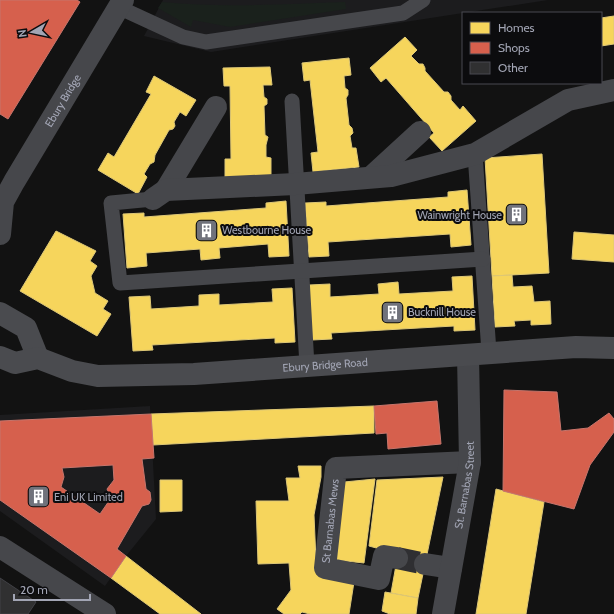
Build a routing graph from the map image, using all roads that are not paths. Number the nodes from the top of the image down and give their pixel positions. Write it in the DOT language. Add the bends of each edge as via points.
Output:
graph roads {
  1 [pos="423,0"];
  2 [pos="120,3"];
  3 [pos="614,90"];
  4 [pos="292,101"];
  5 [pos="216,107"];
  6 [pos="420,132"];
  7 [pos="475,154"];
  8 [pos="371,177"];
  9 [pos="295,184"];
  10 [pos="159,194"];
  11 [pos="2,202"];
  12 [pos="0,234"];
  13 [pos="483,258"];
  14 [pos="301,270"];
  15 [pos="0,313"];
  16 [pos="614,348"];
  17 [pos="489,352"];
  18 [pos="468,355"];
  19 [pos="0,357"];
  20 [pos="38,358"];
  21 [pos="306,366"];
  22 [pos="470,462"];
  23 [pos="0,547"];
  24 [pos="397,558"];
  25 [pos="425,564"];
  26 [pos="451,568"];
  27 [pos="105,614"];
  28 [pos="443,614"];
  1 -- 2 [label="lane" via="403,14 206,42 183,37"];
  2 -- 11 [label="street, Ebury Bridge"];
  3 -- 7 [label="street" via="568,100"];
  4 -- 9 [label="lane"];
  5 -- 10 [label="street"];
  6 -- 8 [label="street"];
  7 -- 8 [label="street" via="391,176"];
  7 -- 13 [label="lane"];
  8 -- 9 [label="street"];
  9 -- 10 [label="street"];
  9 -- 14 [label="lane"];
  10 -- 14 [label="lane" via="111,202 120,284"];
  11 -- 12 [label="street, Ebury Bridge"];
  13 -- 14 [label="lane"];
  13 -- 17 [label="lane"];
  14 -- 21 [label="lane"];
  15 -- 20 [label="main road" via="26,328"];
  16 -- 17 [label="main road, Ebury Bridge Road" via="576,347"];
  17 -- 18 [label="main road, Ebury Bridge Road"];
  18 -- 21 [label="main road, Ebury Bridge Road"];
  18 -- 22 [label="street, St. Barnabas Street"];
  19 -- 20 [label="main road" via="15,363"];
  20 -- 21 [label="main road, Ebury Bridge Road" via="72,371 98,376 194,374"];
  22 -- 24 [label="street, St Barnabas Mews" via="336,468 325,568 379,579 384,556"];
  22 -- 26 [label="street, St. Barnabas Street"];
  23 -- 27 [label="street"];
  25 -- 26 [label="street"];
  26 -- 28 [label="street, St. Barnabas Street"];
}
